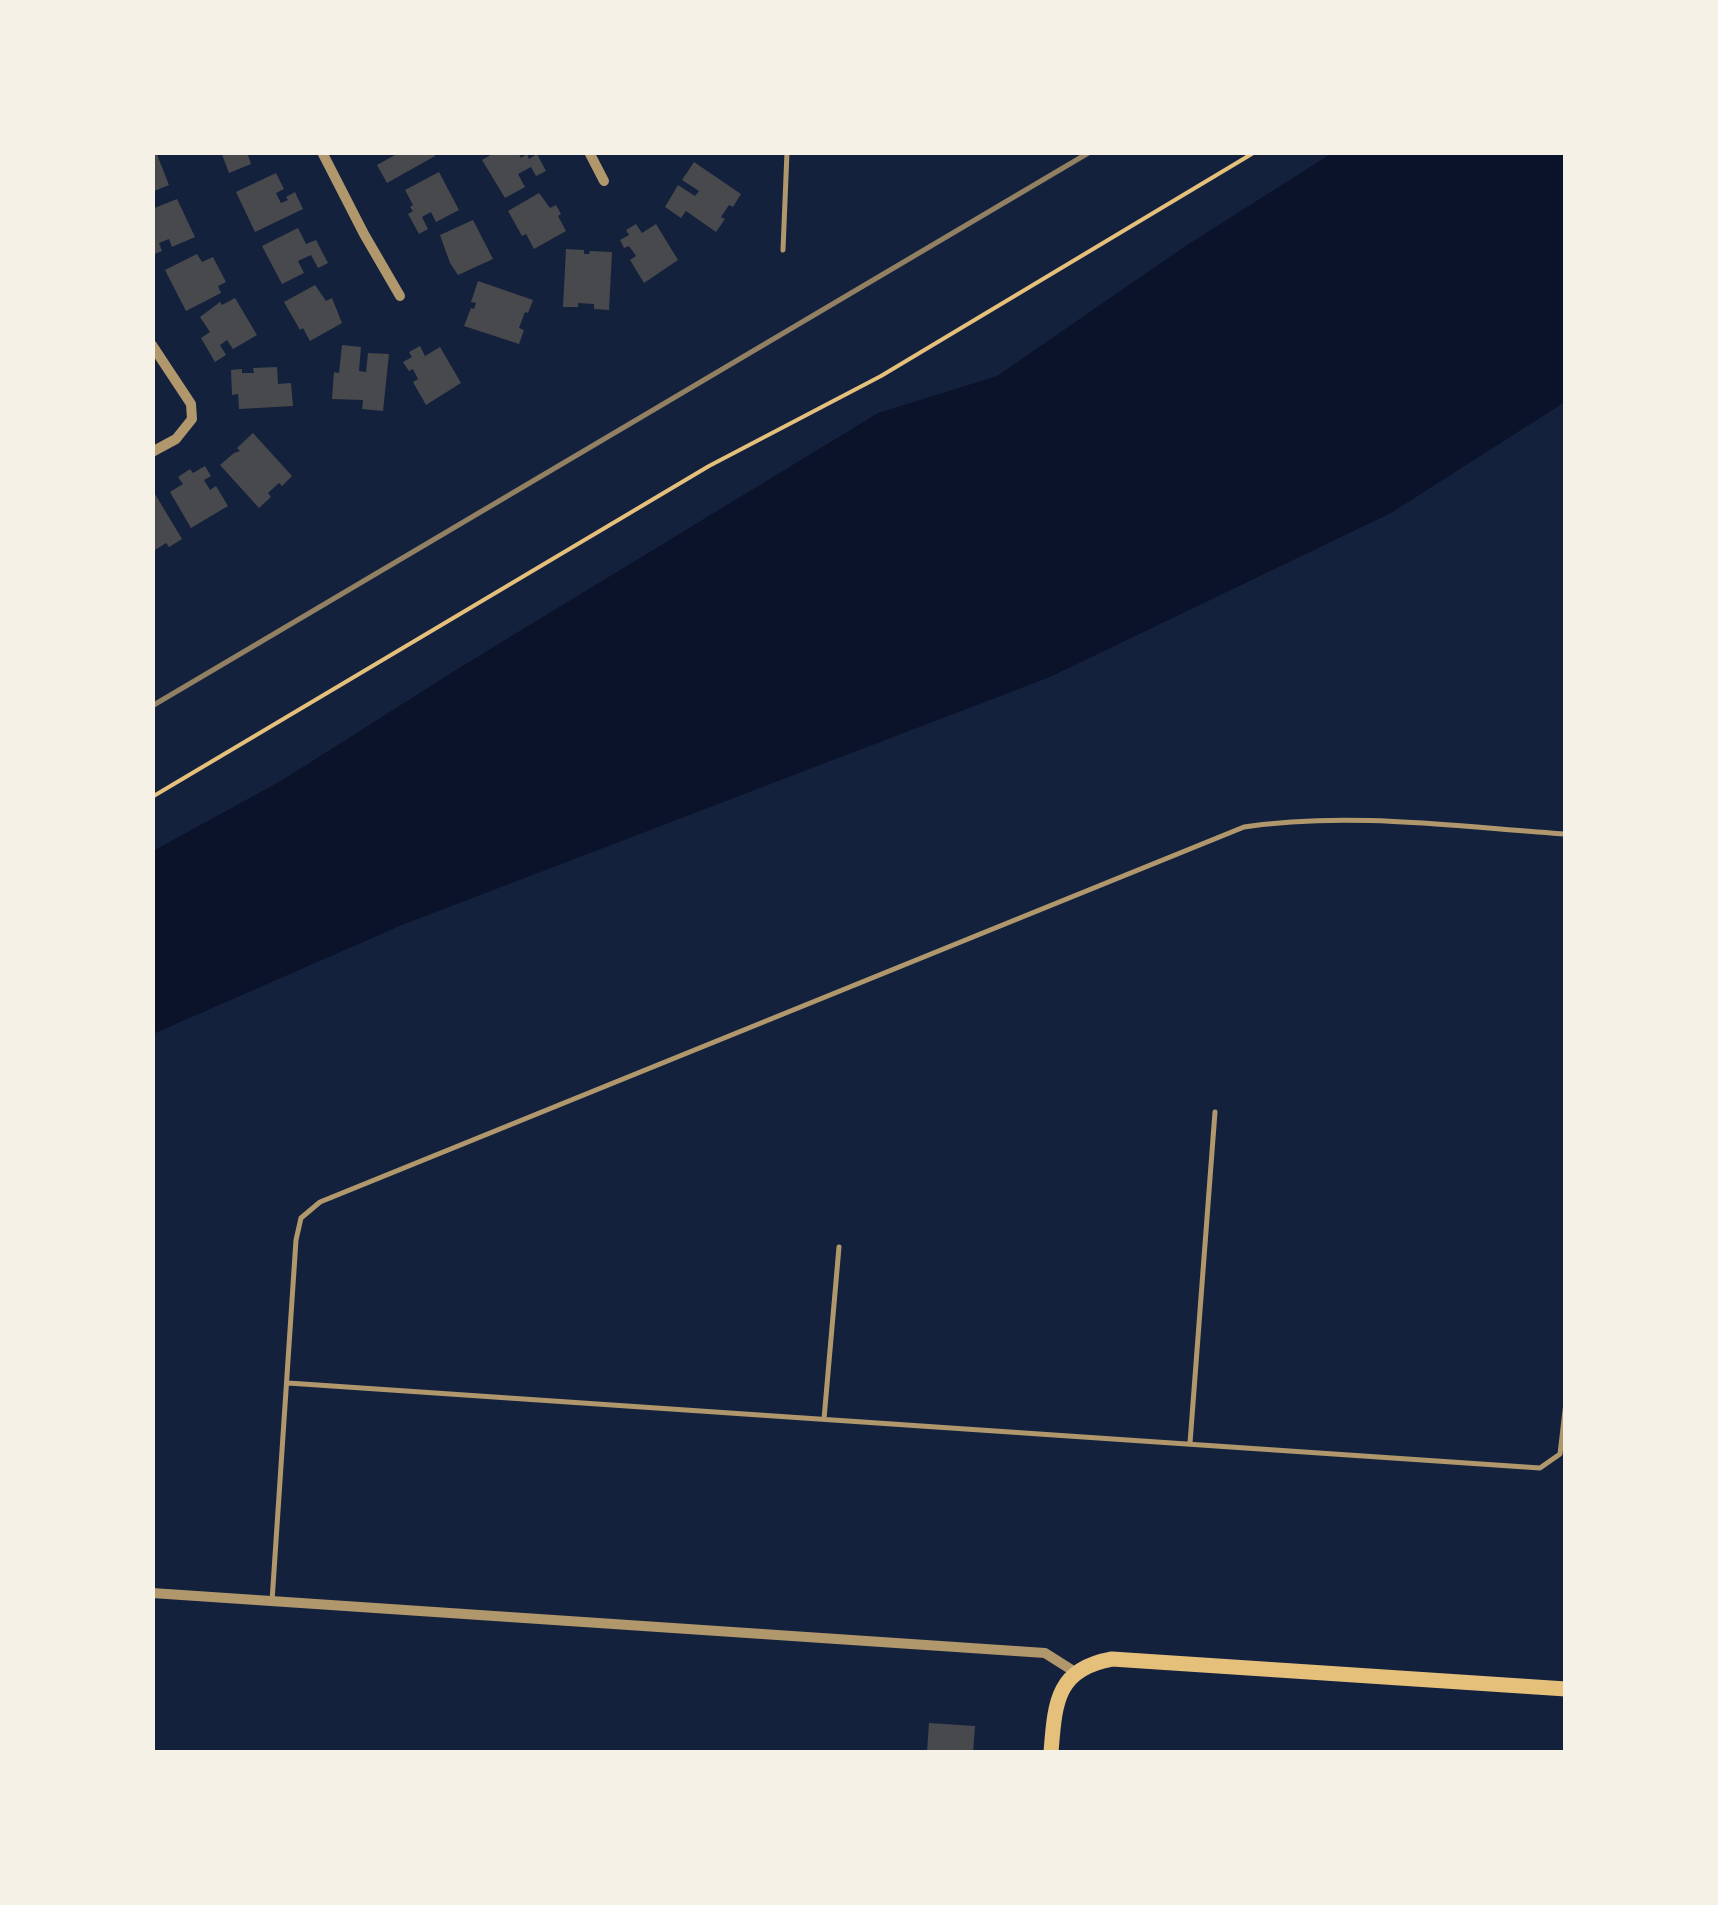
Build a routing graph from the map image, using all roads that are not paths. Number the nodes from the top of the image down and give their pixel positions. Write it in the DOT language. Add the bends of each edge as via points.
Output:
graph roads {
  1 [pos="322,152"];
  2 [pos="589,152"];
  3 [pos="787,152"];
  4 [pos="604,181"];
  5 [pos="783,250"];
  6 [pos="400,296"];
  7 [pos="152,345"];
  8 [pos="152,452"];
  9 [pos="1566,834"];
  10 [pos="1215,1112"];
  11 [pos="839,1247"];
  12 [pos="287,1383"];
  13 [pos="1566,1402"];
  14 [pos="824,1418"];
  15 [pos="1190,1443"];
  16 [pos="152,1592"];
  17 [pos="272,1601"];
  18 [pos="1075,1672"];
  19 [pos="1566,1690"];
  20 [pos="1051,1752"];
  1 -- 6 [label="street"];
  2 -- 4 [label="street"];
  3 -- 5 [label="lane"];
  7 -- 8 [label="street" via="191,404 192,419 176,439"];
  9 -- 12 [label="lane" via="1348,820 1244,827 320,1202 302,1218 296,1240"];
  10 -- 15 [label="lane"];
  11 -- 14 [label="lane"];
  12 -- 14 [label="lane"];
  12 -- 17 [label="lane"];
  13 -- 15 [label="lane" via="1560,1454 1540,1468"];
  14 -- 15 [label="lane"];
  16 -- 17 [label="street"];
  17 -- 18 [label="street" via="1045,1653"];
  18 -- 19 [label="main road" via="1112,1660"];
  18 -- 20 [label="main road" via="1059,1696"];
}
